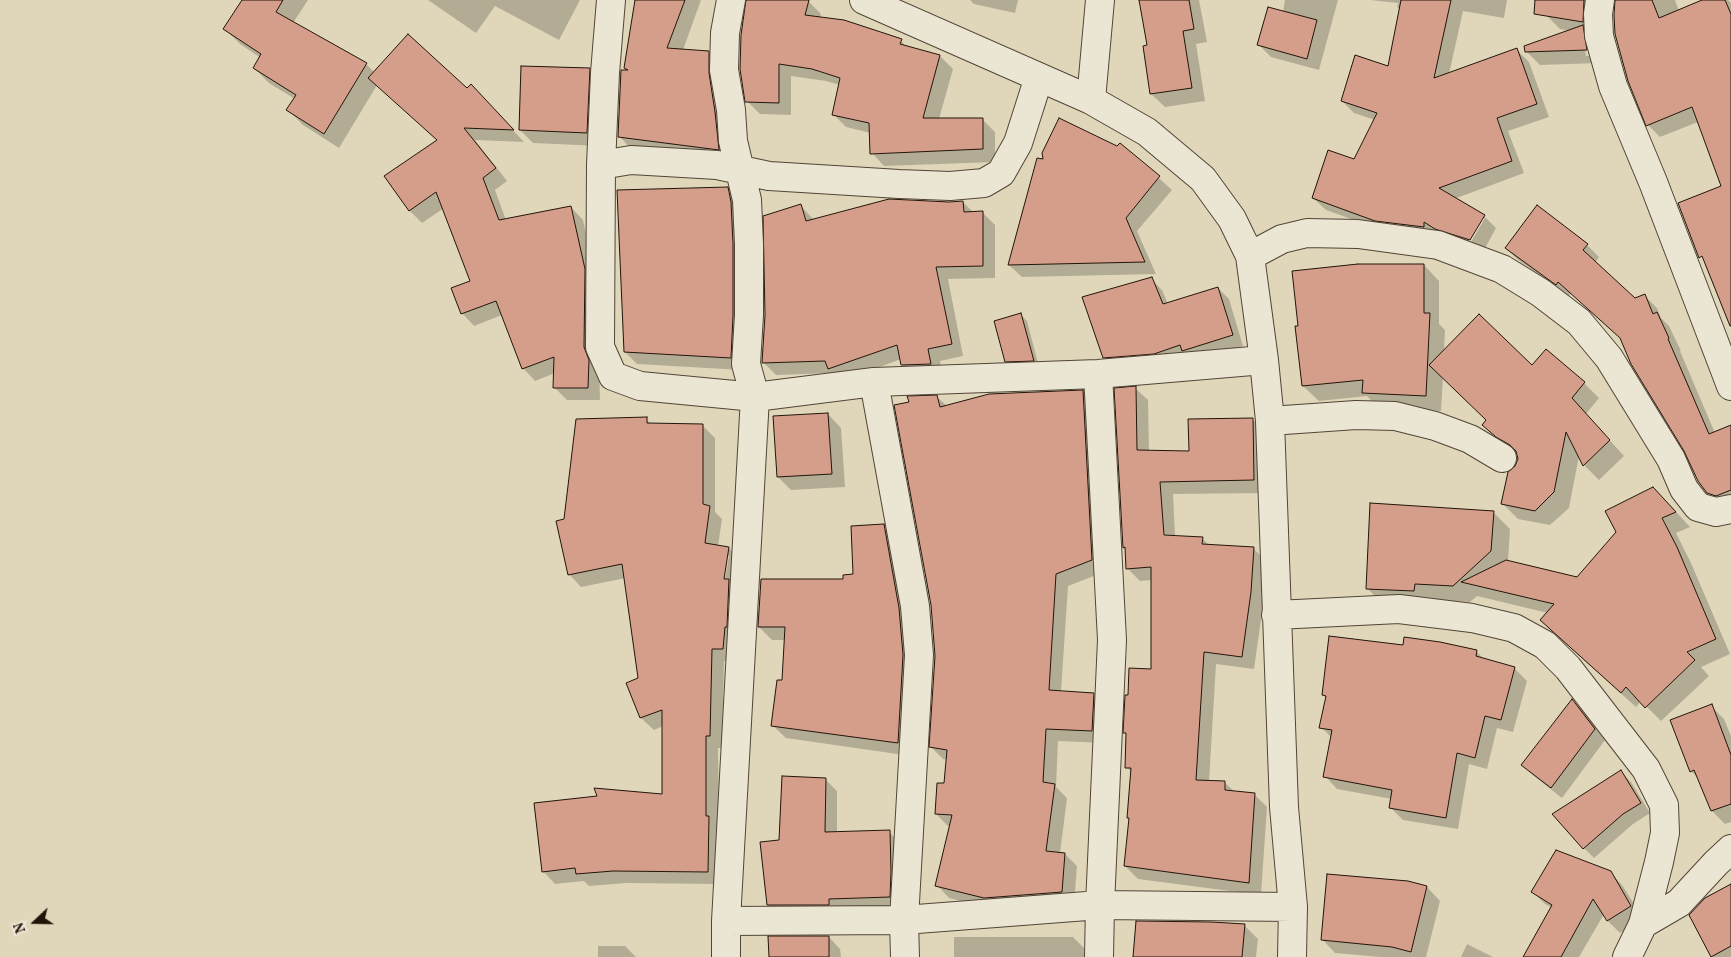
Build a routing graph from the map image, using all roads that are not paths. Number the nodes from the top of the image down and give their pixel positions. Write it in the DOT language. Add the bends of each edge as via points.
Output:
graph roads {
  1 [pos="611,0"];
  2 [pos="731,0"];
  3 [pos="864,0"];
  4 [pos="1100,0"];
  5 [pos="1600,0"];
  6 [pos="1040,77"];
  7 [pos="1091,100"];
  8 [pos="601,165"];
  9 [pos="740,169"];
  10 [pos="1250,256"];
  11 [pos="1264,360"];
  12 [pos="1098,374"];
  13 [pos="874,382"];
  14 [pos="1731,386"];
  15 [pos="755,397"];
  16 [pos="1270,420"];
  17 [pos="1502,458"];
  18 [pos="1731,509"];
  19 [pos="1276,615"];
  20 [pos="1731,850"];
  21 [pos="1100,905"];
  22 [pos="1293,907"];
  23 [pos="904,920"];
  24 [pos="726,921"];
  25 [pos="1643,924"];
  26 [pos="726,957"];
  27 [pos="905,957"];
  28 [pos="1099,957"];
  29 [pos="1292,957"];
  30 [pos="1627,957"];
  1 -- 8 [label="street"];
  2 -- 9 [label="street" via="725,33 724,70"];
  3 -- 6 [label="street"];
  4 -- 7 [label="street"];
  5 -- 14 [label="street" via="1599,36 1613,86 1657,190"];
  6 -- 7 [label="street"];
  6 -- 9 [label="street" via="1018,143 1001,173 984,183 950,186 899,184 769,176"];
  7 -- 10 [label="street" via="1147,132 1203,178 1232,219"];
  8 -- 9 [label="street" via="631,160"];
  8 -- 15 [label="street" via="600,347 614,376 640,386"];
  9 -- 15 [label="street" via="747,200 749,244 746,364"];
  10 -- 11 [label="street"];
  10 -- 18 [label="street" via="1282,239 1307,233 1358,234 1438,246 1502,269 1579,322 1609,358 1671,459 1684,489 1698,507 1716,512"];
  11 -- 12 [label="street"];
  11 -- 16 [label="street"];
  12 -- 13 [label="street"];
  12 -- 21 [label="street" via="1112,640"];
  13 -- 15 [label="street"];
  13 -- 23 [label="street" via="915,606 919,656"];
  15 -- 24 [label="street"];
  16 -- 17 [label="street" via="1395,416 1470,440"];
  16 -- 19 [label="street"];
  19 -- 22 [label="street" via="1284,806"];
  19 -- 25 [label="street" via="1399,609 1472,618 1514,628 1545,645 1568,668 1646,769 1664,805 1665,833"];
  20 -- 25 [label="street" via="1679,903"];
  21 -- 22 [label="street"];
  21 -- 23 [label="street"];
  21 -- 28 [label="street"];
  22 -- 29 [label="street"];
  23 -- 24 [label="street"];
  23 -- 27 [label="street"];
  24 -- 26 [label="street"];
  25 -- 30 [label="street"];
}
